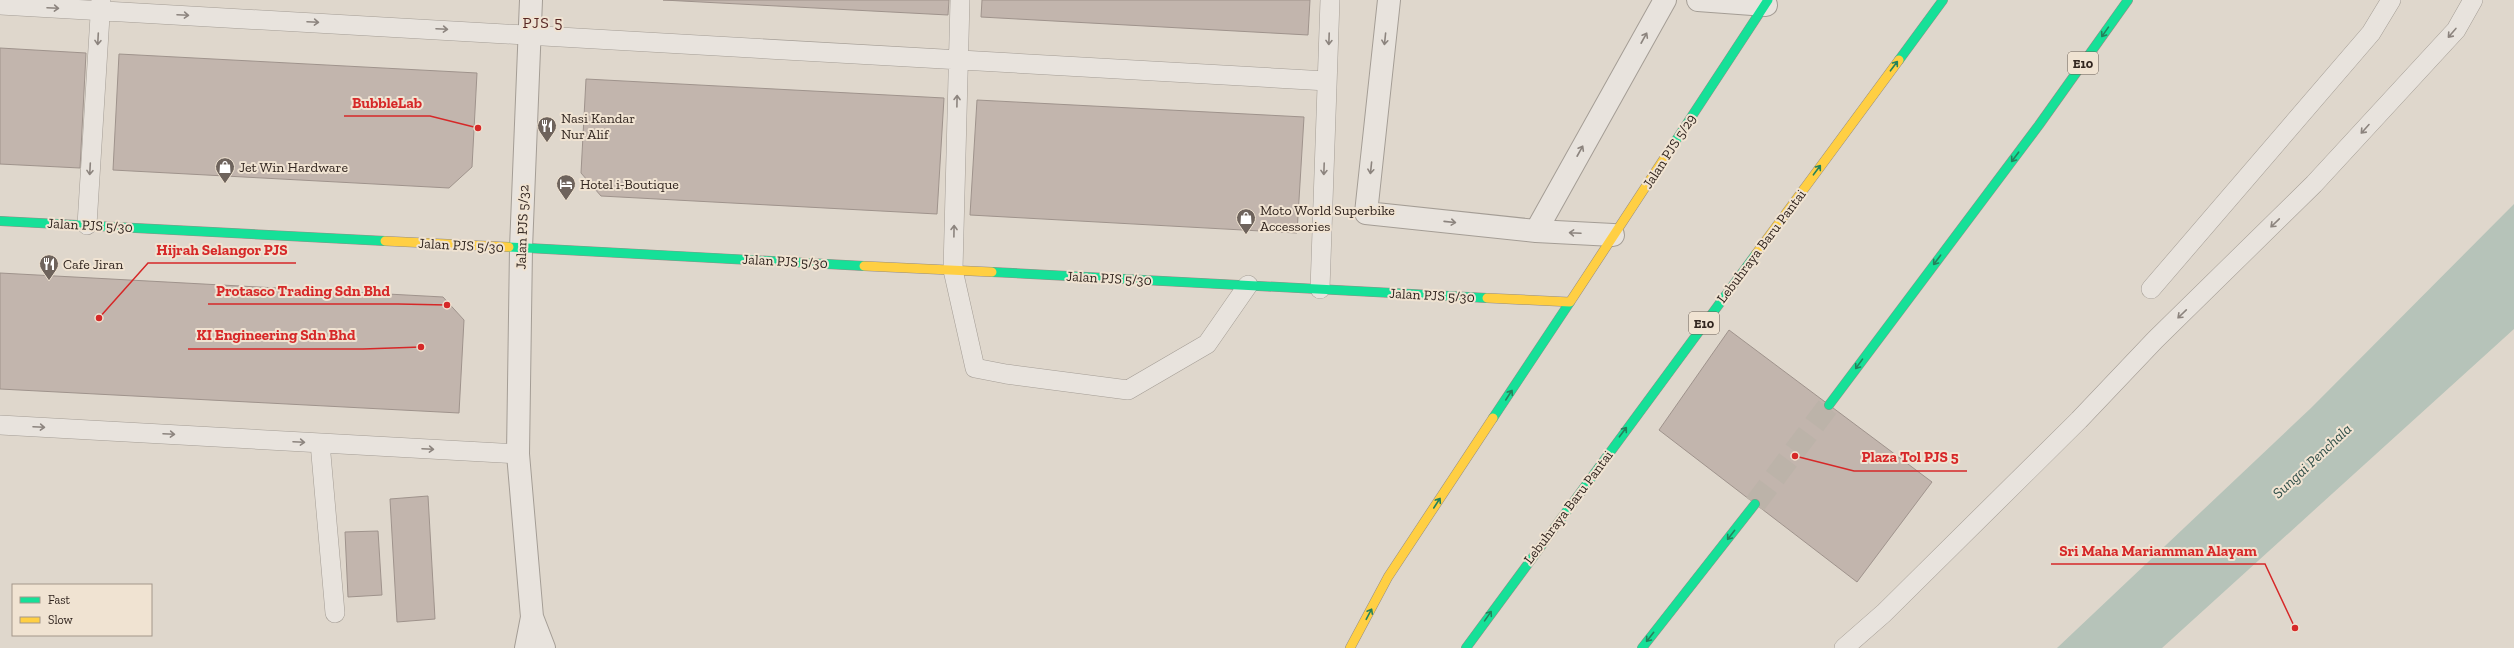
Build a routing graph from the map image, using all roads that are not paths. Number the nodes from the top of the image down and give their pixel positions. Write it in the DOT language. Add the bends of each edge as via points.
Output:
graph roads {
  1 [pos="531,0"];
  2 [pos="960,0"];
  3 [pos="1330,0"];
  4 [pos="1389,0"];
  5 [pos="1665,0"];
  6 [pos="1698,0"];
  7 [pos="1943,0"];
  8 [pos="2128,0"];
  9 [pos="2391,0"];
  10 [pos="2473,0"];
  11 [pos="1767,2"];
  12 [pos="0,5"];
  13 [pos="100,5"];
  14 [pos="529,34"];
  15 [pos="958,59"];
  16 [pos="1327,81"];
  17 [pos="0,221"];
  18 [pos="87,225"];
  19 [pos="1536,231"];
  20 [pos="1614,235"];
  21 [pos="521,248"];
  22 [pos="953,270"];
  23 [pos="1248,285"];
  24 [pos="1320,289"];
  25 [pos="2151,289"];
  26 [pos="1570,302"];
  27 [pos="1829,405"];
  28 [pos="0,425"];
  29 [pos="320,443"];
  30 [pos="518,454"];
  31 [pos="1755,504"];
  32 [pos="335,613"];
  33 [pos="532,617"];
  34 [pos="526,648"];
  35 [pos="544,648"];
  36 [pos="1350,648"];
  37 [pos="1466,648"];
  38 [pos="1642,648"];
  39 [pos="1844,648"];
  1 -- 14 [label="street, Jalan PJS 5/32"];
  2 -- 15 [label="lane"];
  3 -- 16 [label="lane, one-way"];
  4 -- 19 [label="street, one-way" via="1366,213"];
  19 -- 5 [label="street, one-way"];
  6 -- 11 [label="street"];
  37 -- 7 [label="main road, Lebuhraya Baru Pantai / E10, one-way"];
  8 -- 27 [label="main road, E10, one-way" via="2039,126"];
  9 -- 25 [label="lane" via="2371,33"];
  10 -- 39 [label="lane, one-way" via="2456,30 2314,184 1889,608"];
  11 -- 20 [label="main road, Jalan PJS 5/29"];
  12 -- 13 [label="lane, one-way"];
  13 -- 14 [label="lane, one-way"];
  13 -- 18 [label="lane, one-way"];
  14 -- 15 [label="lane"];
  14 -- 21 [label="street, Jalan PJS 5/32"];
  15 -- 16 [label="lane"];
  22 -- 15 [label="lane, one-way"];
  16 -- 24 [label="lane, one-way"];
  17 -- 18 [label="main road, Jalan PJS 5/30"];
  18 -- 21 [label="main road, Jalan PJS 5/30"];
  20 -- 19 [label="street, one-way"];
  20 -- 26 [label="main road, Jalan PJS 5/29"];
  21 -- 22 [label="main road, Jalan PJS 5/30"];
  21 -- 30 [label="street, Jalan PJS 5/32"];
  22 -- 23 [label="main road, Jalan PJS 5/30"];
  22 -- 23 [label="lane" via="975,368 1128,390 1207,344"];
  23 -- 24 [label="main road, Jalan PJS 5/30"];
  24 -- 26 [label="main road, Jalan PJS 5/30"];
  36 -- 26 [label="main road, Jalan PJS 5/29, one-way" via="1388,577"];
  28 -- 29 [label="lane, one-way"];
  29 -- 30 [label="lane, one-way"];
  29 -- 32 [label="lane"];
  30 -- 33 [label="street, Jalan PJS 5/32"];
  31 -- 38 [label="main road, one-way"];
  33 -- 34 [label="street"];
  33 -- 35 [label="street"];
}
